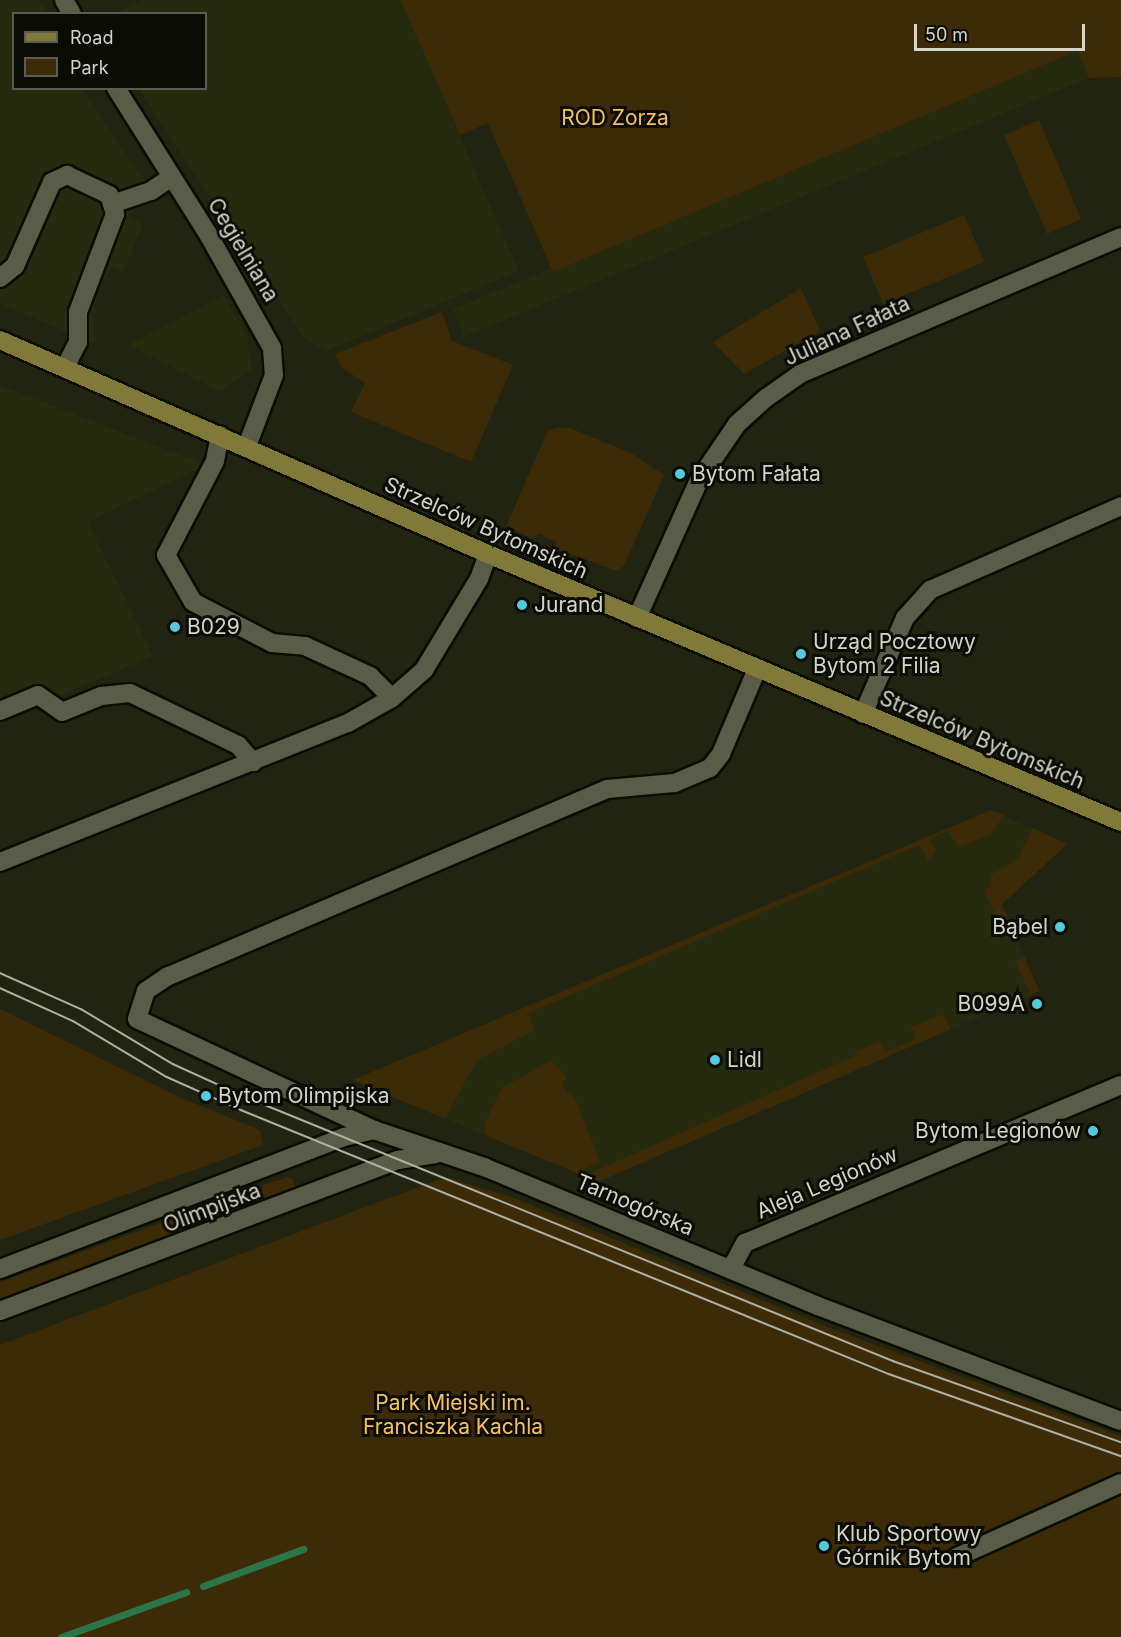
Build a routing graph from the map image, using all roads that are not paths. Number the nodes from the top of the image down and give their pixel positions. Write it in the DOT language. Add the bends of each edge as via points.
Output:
graph roads {
  1 [pos="117,90"];
  2 [pos="172,177"];
  3 [pos="112,204"];
  4 [pos="1121,237"];
  5 [pos="0,278"];
  6 [pos="0,340"];
  7 [pos="65,368"];
  8 [pos="220,435"];
  9 [pos="247,446"];
  10 [pos="1121,506"];
  11 [pos="488,554"];
  12 [pos="636,618"];
  13 [pos="757,669"];
  14 [pos="392,698"];
  15 [pos="0,711"];
  16 [pos="863,714"];
  17 [pos="253,762"];
  18 [pos="1121,822"];
  19 [pos="0,862"];
  20 [pos="1121,1085"];
  21 [pos="374,1130"];
  22 [pos="441,1154"];
  23 [pos="0,1269"];
  24 [pos="731,1269"];
  25 [pos="0,1311"];
  26 [pos="1121,1421"];
  27 [pos="1121,1483"];
  28 [pos="957,1557"];
  1 -- 2 [label="street, Cegielniana"];
  2 -- 3 [label="street" via="151,191"];
  2 -- 9 [label="street, Cegielniana" via="272,348 274,375"];
  3 -- 5 [label="street" via="109,195 67,176 52,182 15,266"];
  3 -- 7 [label="street" via="115,214 78,312 78,342"];
  4 -- 12 [label="street, Juliana Fałata" via="800,374 766,398 737,424 699,480"];
  6 -- 7 [label="main road, Strzelców Bytomskich"];
  7 -- 8 [label="main road, Strzelców Bytomskich"];
  8 -- 9 [label="main road, Strzelców Bytomskich"];
  8 -- 14 [label="street" via="215,461 166,555 193,602 272,643 305,646 370,676"];
  9 -- 11 [label="main road, Strzelców Bytomskich"];
  10 -- 16 [label="street" via="930,590 905,618"];
  11 -- 12 [label="main road, Strzelców Bytomskich"];
  11 -- 14 [label="street" via="478,579 424,670"];
  12 -- 13 [label="main road, Strzelców Bytomskich"];
  13 -- 16 [label="main road, Strzelców Bytomskich"];
  13 -- 21 [label="street, Tarnogórska" via="722,754 710,768 674,783 608,789 179,972 146,991 137,1019"];
  14 -- 17 [label="street" via="348,723"];
  15 -- 17 [label="street" via="38,695 62,712 101,696 130,693 238,745"];
  16 -- 18 [label="main road, Strzelców Bytomskich"];
  17 -- 19 [label="street"];
  20 -- 24 [label="street, Aleja Legionów" via="745,1243"];
  21 -- 22 [label="street, Tarnogórska"];
  21 -- 23 [label="street, Olimpijska" via="344,1137"];
  22 -- 24 [label="street, Tarnogórska" via="484,1167"];
  22 -- 25 [label="street, Olimpijska" via="398,1160"];
  24 -- 26 [label="street, Tarnogórska"];
  27 -- 28 [label="street"];
}
